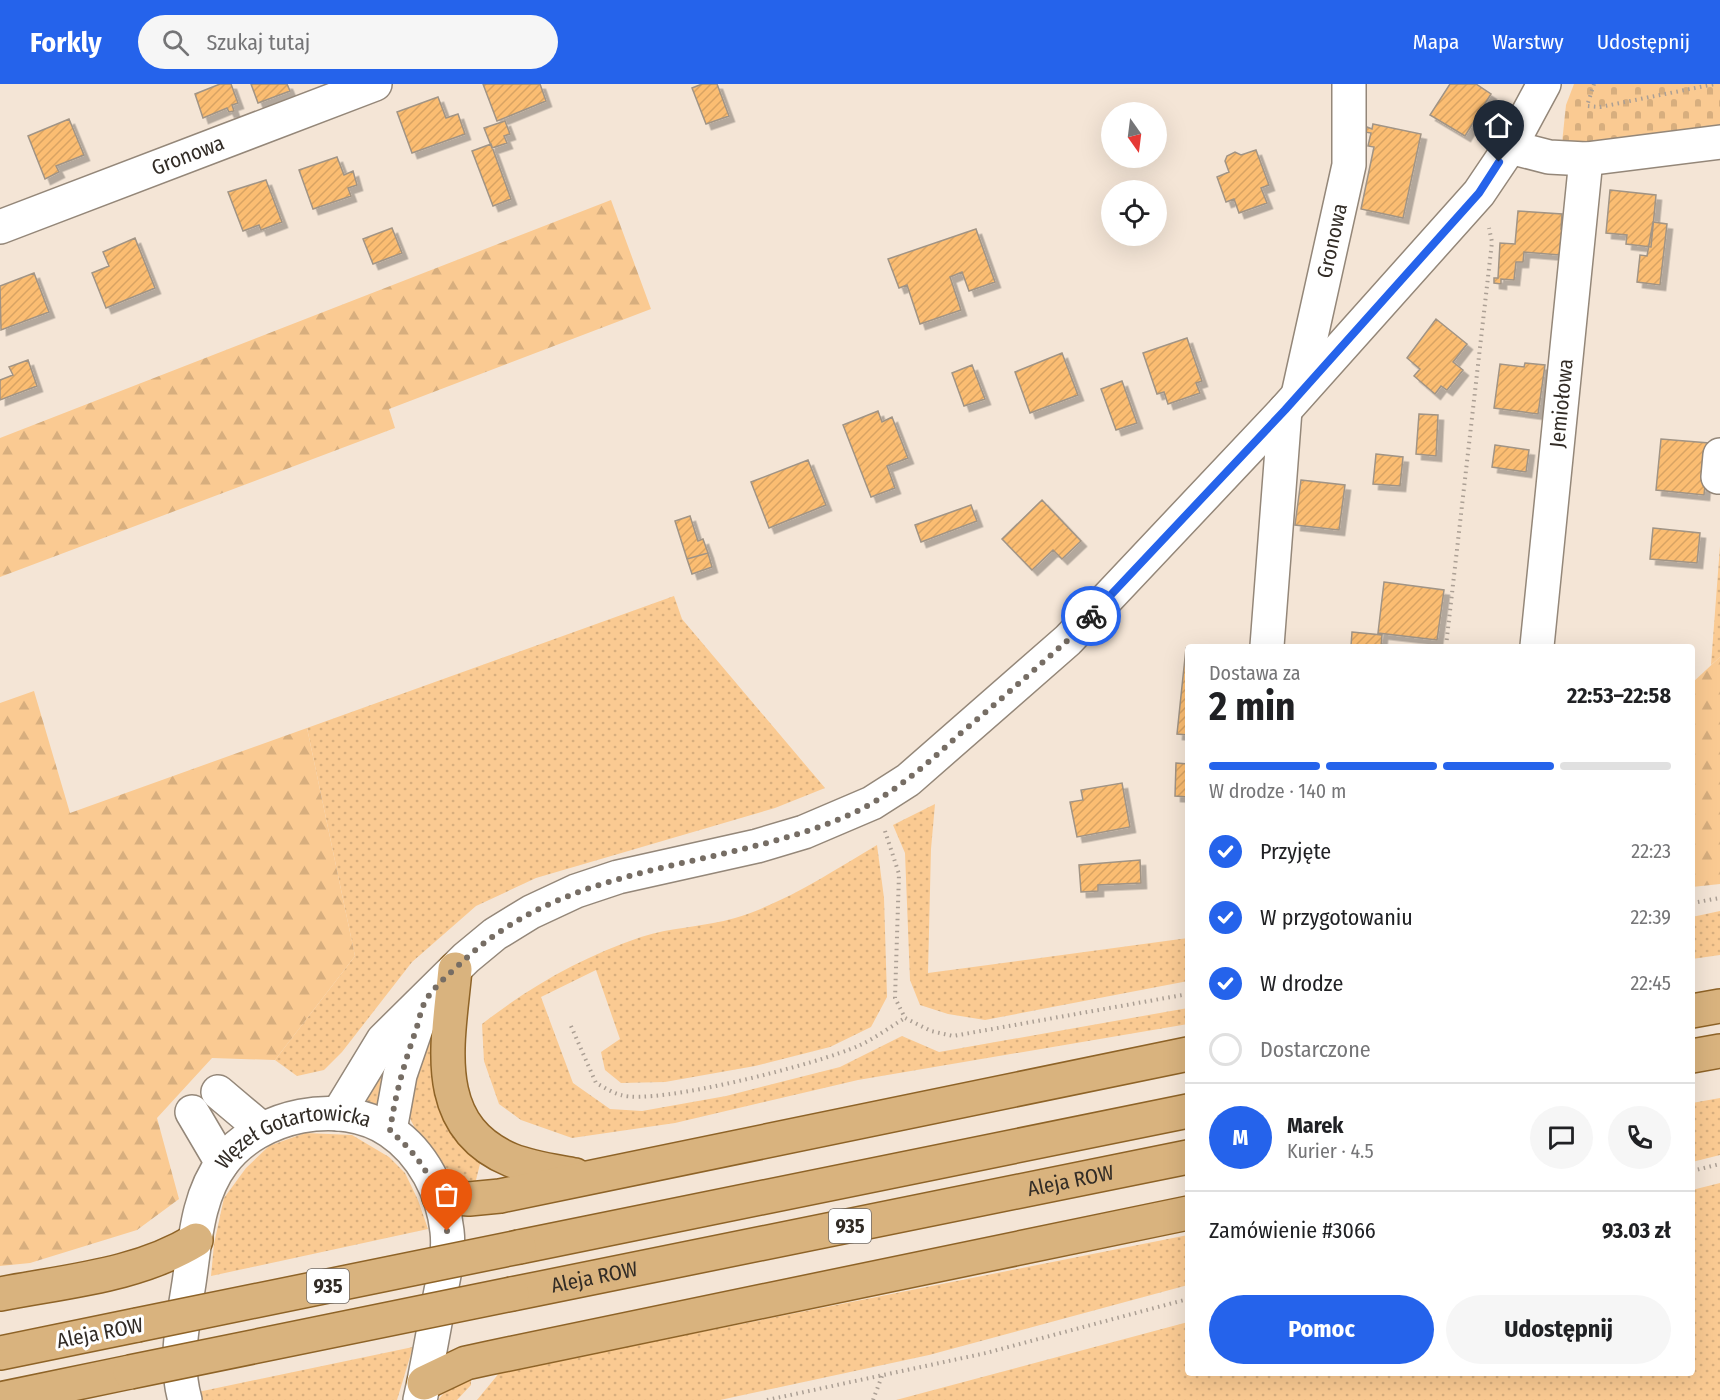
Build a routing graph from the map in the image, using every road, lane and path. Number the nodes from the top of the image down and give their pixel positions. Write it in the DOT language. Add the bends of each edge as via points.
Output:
graph roads {
  1 [pos="375,84"];
  2 [pos="1349,84"];
  3 [pos="1544,84"];
  4 [pos="1594,84"];
  5 [pos="1715,84"];
  6 [pos="1720,142"];
  7 [pos="1509,147"];
  8 [pos="1586,159"];
  9 [pos="1479,193"];
  10 [pos="0,227"];
  11 [pos="1291,403"];
  12 [pos="1268,644"];
  13 [pos="1446,644"];
  14 [pos="1538,644"];
  15 [pos="872,803"];
  16 [pos="1720,898"];
  17 [pos="1695,902"];
  18 [pos="455,969"];
  19 [pos="1185,995"];
  20 [pos="426,1000"];
  21 [pos="1720,1006"];
  22 [pos="1695,1010"];
  23 [pos="905,1018"];
  24 [pos="571,1026"];
  25 [pos="1720,1051"];
  26 [pos="1185,1055"];
  27 [pos="1695,1055"];
  28 [pos="218,1092"];
  29 [pos="192,1112"];
  30 [pos="1185,1112"];
  31 [pos="338,1114"];
  32 [pos="262,1129"];
  33 [pos="390,1131"];
  34 [pos="1185,1158"];
  35 [pos="222,1163"];
  36 [pos="1720,1164"];
  37 [pos="1695,1170"];
  38 [pos="586,1177"];
  39 [pos="439,1197"];
  40 [pos="1185,1214"];
  41 [pos="196,1240"];
  42 [pos="0,1294"];
  43 [pos="1185,1300"];
  44 [pos="0,1353"];
  45 [pos="883,1375"];
  46 [pos="422,1391"];
  47 [pos="0,1399"];
  48 [pos="186,1400"];
  49 [pos="767,1400"];
  50 [pos="873,1400"];
  1 -- 10 [label="street, Gronowa"];
  2 -- 11 [label="street, Gronowa" via="1350,165"];
  3 -- 7 [label="street"];
  4 -- 5 [label="path" via="1587,105 1600,107"];
  6 -- 8 [label="street"];
  7 -- 8 [label="street" via="1549,157"];
  7 -- 9 [label="street"];
  8 -- 14 [label="street, Jemiołowa"];
  9 -- 11 [label="street"];
  9 -- 13 [label="path" via="1492,242"];
  11 -- 12 [label="street, Gronowa"];
  11 -- 15 [label="street" via="1068,640 909,780"];
  15 -- 18 [label="street" via="786,837 618,877 565,895 495,934"];
  15 -- 23 [label="path" via="893,849 899,874 895,998"];
  16 -- 17 [label="path"];
  18 -- 20 [label="street"];
  18 -- 38 [label="main road" via="446,1065 461,1116 482,1141 504,1156 527,1165"];
  19 -- 23 [label="path" via="953,1036 931,1031"];
  20 -- 31 [label="street" via="383,1040"];
  20 -- 33 [label="street" via="400,1075"];
  21 -- 22 [label="main road"];
  23 -- 24 [label="path" via="859,1046 817,1062 662,1095 622,1096 596,1083"];
  25 -- 27 [label="main road"];
  26 -- 38 [label="main road"];
  28 -- 32 [label="street"];
  29 -- 35 [label="street"];
  30 -- 44 [label="main road, Aleja ROW / 935, bridge"];
  31 -- 32 [label="street, Węzeł Gotartowicka" via="299,1117"];
  31 -- 33 [label="street, Węzeł Gotartowicka"];
  32 -- 35 [label="street, Węzeł Gotartowicka"];
  33 -- 39 [label="street, Węzeł Gotartowicka" via="425,1168"];
  34 -- 47 [label="main road, Aleja ROW / 935, bridge"];
  35 -- 41 [label="street, Węzeł Gotartowicka" via="206,1195"];
  36 -- 37 [label="path"];
  38 -- 39 [label="main road" via="482,1199"];
  39 -- 46 [label="street, Węzeł Gotartowicka" via="447,1231 447,1259"];
  40 -- 46 [label="main road" via="466,1363"];
  41 -- 42 [label="main road" via="143,1266"];
  41 -- 48 [label="street, Węzeł Gotartowicka" via="181,1337 180,1378"];
  43 -- 45 [label="path" via="986,1353"];
  45 -- 49 [label="path"];
  45 -- 50 [label="path"];
}
